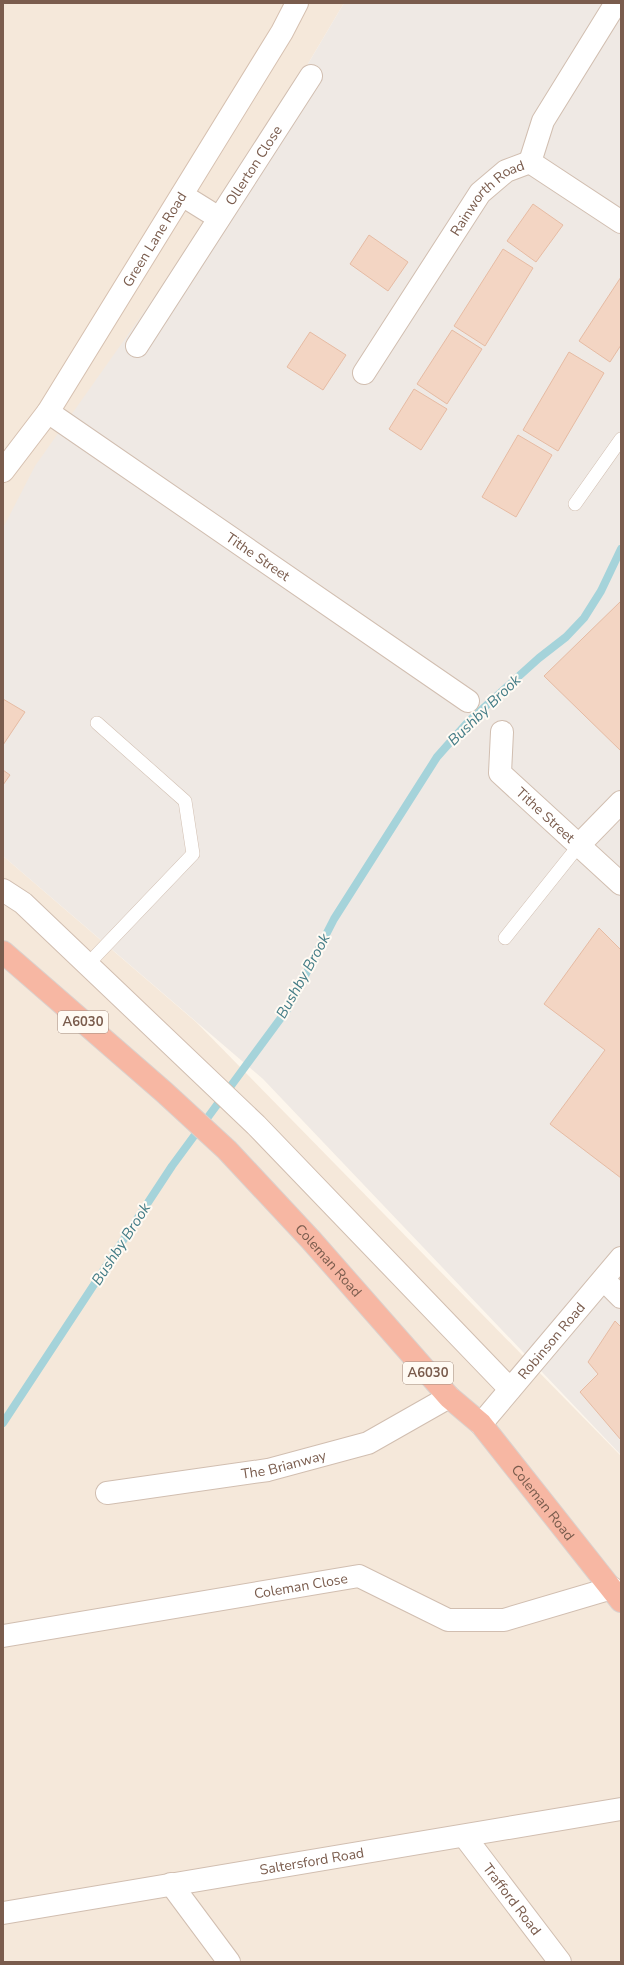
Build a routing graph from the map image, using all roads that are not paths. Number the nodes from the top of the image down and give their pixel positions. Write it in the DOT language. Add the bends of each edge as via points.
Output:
graph roads {
  1 [pos="297,3"];
  2 [pos="616,3"];
  3 [pos="310,76"];
  4 [pos="530,162"];
  5 [pos="182,195"];
  6 [pos="219,218"];
  7 [pos="621,222"];
  8 [pos="137,346"];
  9 [pos="364,373"];
  10 [pos="48,412"];
  11 [pos="621,439"];
  12 [pos="3,470"];
  13 [pos="574,504"];
  14 [pos="468,701"];
  15 [pos="97,723"];
  16 [pos="502,732"];
  17 [pos="621,802"];
  18 [pos="580,844"];
  19 [pos="621,884"];
  20 [pos="3,890"];
  21 [pos="505,938"];
  22 [pos="3,952"];
  23 [pos="88,964"];
  24 [pos="621,1258"];
  25 [pos="604,1280"];
  26 [pos="621,1297"];
  27 [pos="510,1389"];
  28 [pos="449,1397"];
  29 [pos="482,1424"];
  30 [pos="107,1493"];
  31 [pos="616,1594"];
  32 [pos="3,1636"];
  33 [pos="621,1809"];
  34 [pos="464,1837"];
  35 [pos="171,1884"];
  36 [pos="3,1913"];
  37 [pos="229,1962"];
  38 [pos="560,1962"];
  1 -- 5 [label="street, Green Lane Road" via="282,32"];
  2 -- 4 [label="street, Rainworth Road" via="543,121"];
  3 -- 6 [label="street, Ollerton Close"];
  4 -- 7 [label="street"];
  4 -- 9 [label="street, Rainworth Road" via="506,170 480,193"];
  5 -- 6 [label="street, Ollerton Close"];
  5 -- 10 [label="street, Green Lane Road"];
  6 -- 8 [label="street"];
  10 -- 12 [label="street, Green Lane Road"];
  10 -- 14 [label="street, Tithe Street"];
  11 -- 13 [label="lane"];
  15 -- 23 [label="lane" via="185,801 193,854"];
  16 -- 18 [label="street, Tithe Street" via="500,773"];
  17 -- 18 [label="street"];
  18 -- 19 [label="street, Tithe Street"];
  18 -- 21 [label="lane"];
  20 -- 23 [label="street" via="23,903"];
  22 -- 28 [label="highway, Coleman Road / A6030" via="227,1150 311,1240"];
  23 -- 27 [label="street" via="256,1125"];
  24 -- 25 [label="street, Robinson Road"];
  25 -- 26 [label="street"];
  25 -- 27 [label="street, Robinson Road"];
  27 -- 29 [label="street, Robinson Road"];
  28 -- 29 [label="highway, Coleman Road / A6030"];
  28 -- 30 [label="street, The Brianway" via="368,1443 268,1470"];
  29 -- 31 [label="highway, Coleman Road / A6030"];
  31 -- 32 [label="street, Coleman Close" via="504,1620 448,1620 358,1576"];
  33 -- 34 [label="street, Saltersford Road"];
  34 -- 35 [label="street, Saltersford Road"];
  34 -- 38 [label="street, Trafford Road"];
  35 -- 36 [label="street, Saltersford Road"];
  35 -- 37 [label="street"];
}
